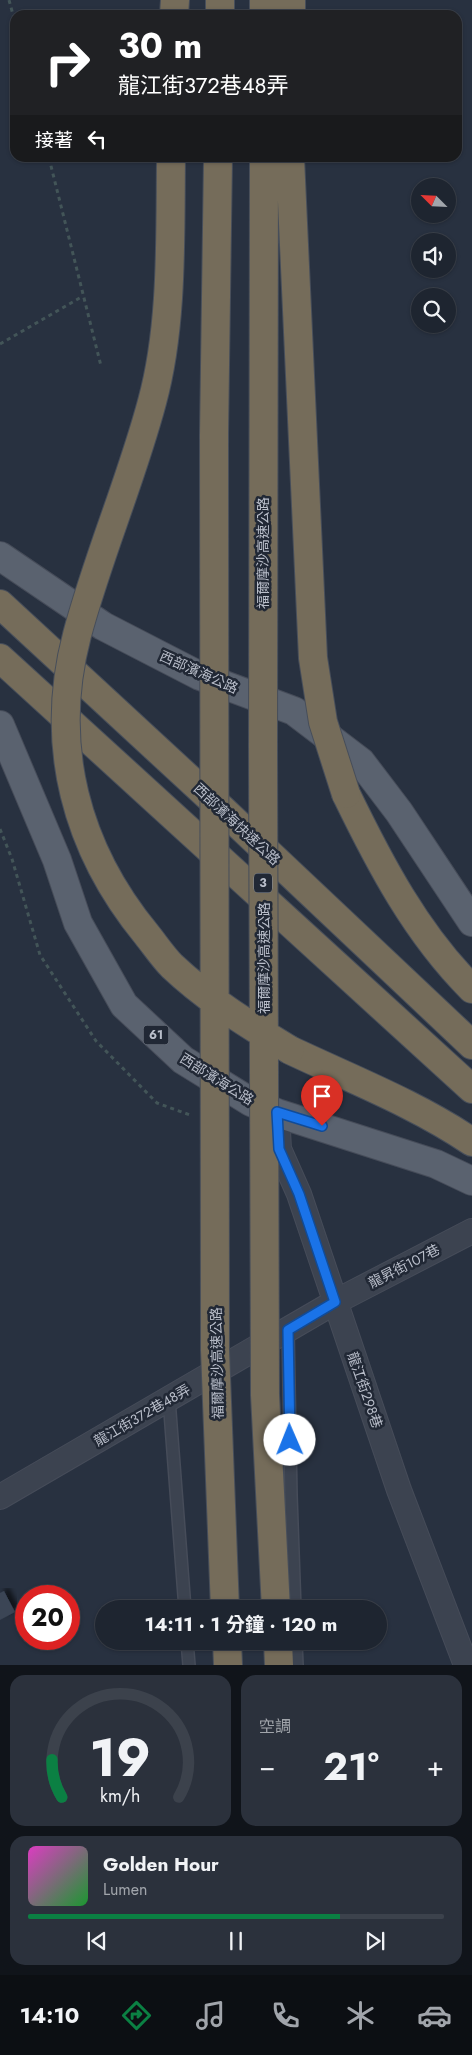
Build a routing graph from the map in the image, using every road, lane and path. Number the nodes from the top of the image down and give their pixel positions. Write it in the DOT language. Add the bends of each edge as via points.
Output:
graph roads {
  1 [pos="50,162"];
  2 [pos="171,162"];
  3 [pos="218,162"];
  4 [pos="264,162"];
  5 [pos="290,162"];
  6 [pos="83,296"];
  7 [pos="0,344"];
  8 [pos="101,366"];
  9 [pos="0,556"];
  10 [pos="0,604"];
  11 [pos="0,658"];
  12 [pos="0,725"];
  13 [pos="472,922"];
  14 [pos="472,989"];
  15 [pos="472,1045"];
  16 [pos="472,1089"];
  17 [pos="277,1112"];
  18 [pos="472,1142"];
  19 [pos="472,1180"];
  20 [pos="472,1231"];
  21 [pos="335,1302"];
  22 [pos="288,1330"];
  23 [pos="169,1398"];
  24 [pos="0,1497"];
  25 [pos="183,1600"];
  26 [pos="225,1600"];
  27 [pos="276,1600"];
  28 [pos="295,1600"];
  29 [pos="188,1650"];
  30 [pos="227,1650"];
  31 [pos="278,1650"];
  32 [pos="296,1650"];
  33 [pos="189,1665"];
  34 [pos="228,1665"];
  35 [pos="279,1665"];
  36 [pos="297,1665"];
  37 [pos="466,1665"];
  1 -- 6 [label="path"];
  2 -- 18 [label="highway, bridge" via="164,335 153,400 76,637 65,701 68,760 76,808 113,890 136,922 171,965 221,1008 290,1050 398,1100"];
  3 -- 26 [label="highway, 福爾摩沙高速公路, bridge" via="214,435 215,1350"];
  4 -- 27 [label="highway, 福爾摩沙高速公路 / 3, bridge" via="265,1395"];
  5 -- 14 [label="highway, bridge" via="313,658 323,722 346,794 379,862 417,923"];
  6 -- 7 [label="path"];
  6 -- 8 [label="path"];
  9 -- 13 [label="main road, 西部濱海公路" via="103,626 200,676 294,711 361,762 399,812"];
  10 -- 15 [label="highway, 西部濱海快速公路"];
  11 -- 16 [label="highway"];
  12 -- 17 [label="main road, 西部濱海公路 / 61" via="57,860 78,923 124,1005 183,1060 251,1102"];
  17 -- 19 [label="main road, 西部濱海公路 / 61" via="436,1164"];
  17 -- 21 [label="street, 龍江街298巷" via="279,1149 299,1194"];
  20 -- 21 [label="street, 龍昇街107巷"];
  21 -- 22 [label="street, 龍江街372巷48弄"];
  21 -- 37 [label="street, 龍江街298巷" via="399,1490"];
  22 -- 23 [label="street, 龍江街372巷48弄"];
  22 -- 28 [label="lane"];
  23 -- 24 [label="street, 龍江街372巷48弄"];
  23 -- 25 [label="lane"];
  29 -- 33 [label="lane"];
  30 -- 34 [label="highway"];
  31 -- 35 [label="highway"];
  32 -- 36 [label="lane"];
}
